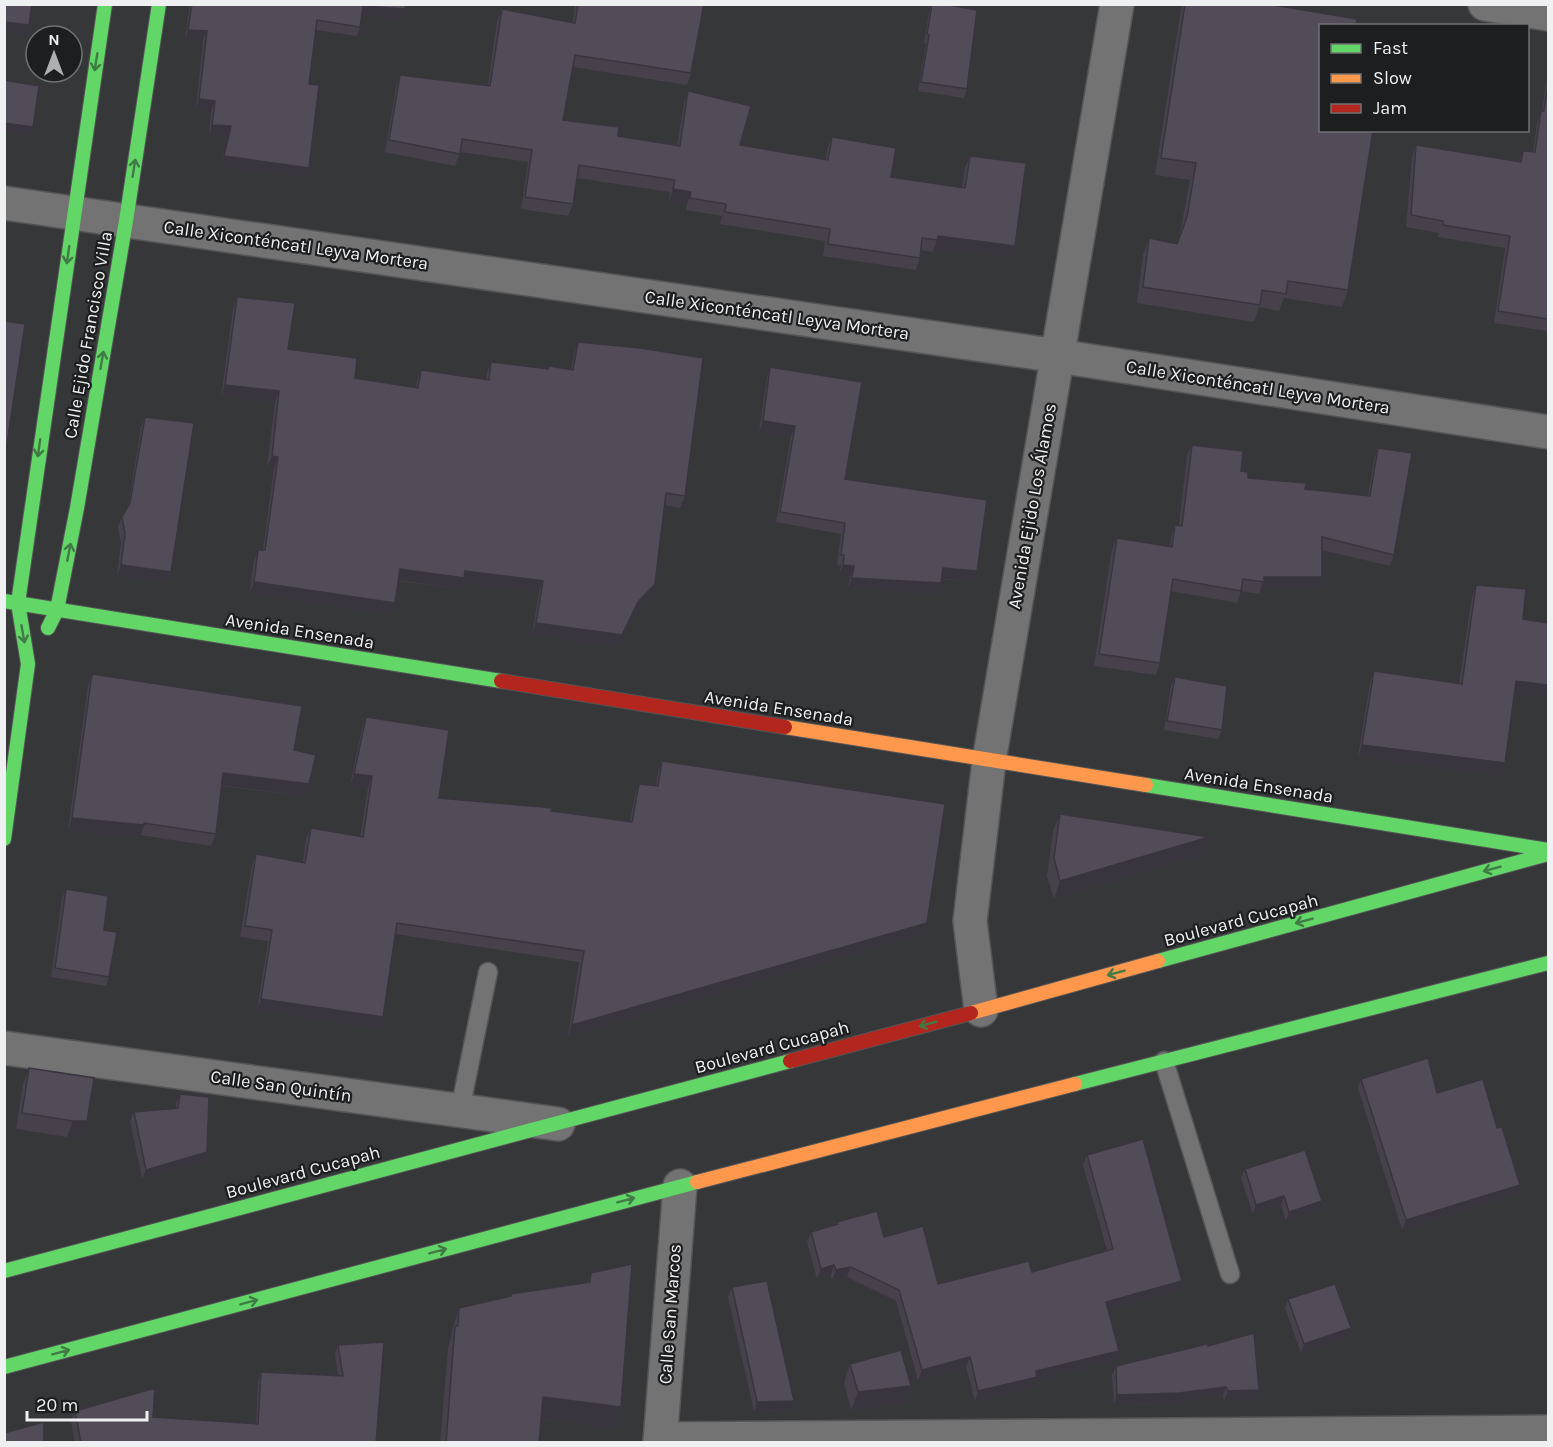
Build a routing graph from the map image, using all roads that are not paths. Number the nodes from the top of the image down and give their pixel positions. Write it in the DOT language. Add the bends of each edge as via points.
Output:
graph roads {
  1 [pos="105,4"];
  2 [pos="159,4"];
  3 [pos="1117,4"];
  4 [pos="1485,4"];
  5 [pos="1548,14"];
  6 [pos="4,203"];
  7 [pos="74,213"];
  8 [pos="126,221"];
  9 [pos="1058,356"];
  10 [pos="1548,432"];
  11 [pos="11,602"];
  12 [pos="57,609"];
  13 [pos="28,664"];
  14 [pos="989,760"];
  15 [pos="4,839"];
  16 [pos="1548,852"];
  17 [pos="1548,963"];
  18 [pos="488,972"];
  19 [pos="981,1010"];
  20 [pos="4,1048"];
  21 [pos="1164,1061"];
  22 [pos="460,1110"];
  23 [pos="558,1124"];
  24 [pos="680,1186"];
  25 [pos="4,1271"];
  26 [pos="1230,1274"];
  27 [pos="4,1367"];
  28 [pos="1548,1432"];
  29 [pos="660,1441"];
  1 -- 7 [label="main road, Calle Ejido Francisco Villa, one-way"];
  8 -- 2 [label="main road, Calle Ejido Francisco Villa, one-way"];
  3 -- 9 [label="street, Avenida Ejido Los Álamos"];
  4 -- 5 [label="street"];
  6 -- 7 [label="street, Calle Xiconténcatl Leyva Mortera"];
  7 -- 8 [label="street, Calle Xiconténcatl Leyva Mortera"];
  7 -- 11 [label="main road, Calle Ejido Francisco Villa, one-way"];
  8 -- 9 [label="street, Calle Xiconténcatl Leyva Mortera"];
  12 -- 8 [label="main road, Calle Ejido Francisco Villa, one-way"];
  9 -- 10 [label="street, Calle Xiconténcatl Leyva Mortera"];
  9 -- 14 [label="street, Avenida Ejido Los Álamos"];
  11 -- 12 [label="main road, Avenida Ensenada"];
  11 -- 13 [label="main road, Calle Ejido Francisco Villa, one-way"];
  12 -- 13 [label="main road, Calle Ejido Francisco Villa"];
  12 -- 14 [label="main road, Avenida Ensenada"];
  13 -- 15 [label="main road, Calle Ejido Francisco Villa"];
  14 -- 16 [label="main road, Avenida Ensenada"];
  14 -- 19 [label="street, Avenida Ejido Los Álamos" via="970,921"];
  16 -- 19 [label="main road, Boulevard Cucapah, one-way"];
  17 -- 21 [label="main road"];
  18 -- 22 [label="lane"];
  19 -- 23 [label="main road, Boulevard Cucapah, one-way"];
  20 -- 22 [label="street, Calle San Quintín"];
  21 -- 24 [label="main road"];
  21 -- 26 [label="lane"];
  22 -- 23 [label="street, Calle San Quintín"];
  23 -- 25 [label="main road, Boulevard Cucapah"];
  27 -- 24 [label="main road, one-way"];
  24 -- 29 [label="street, Calle San Marcos"];
  28 -- 29 [label="street"];
}
